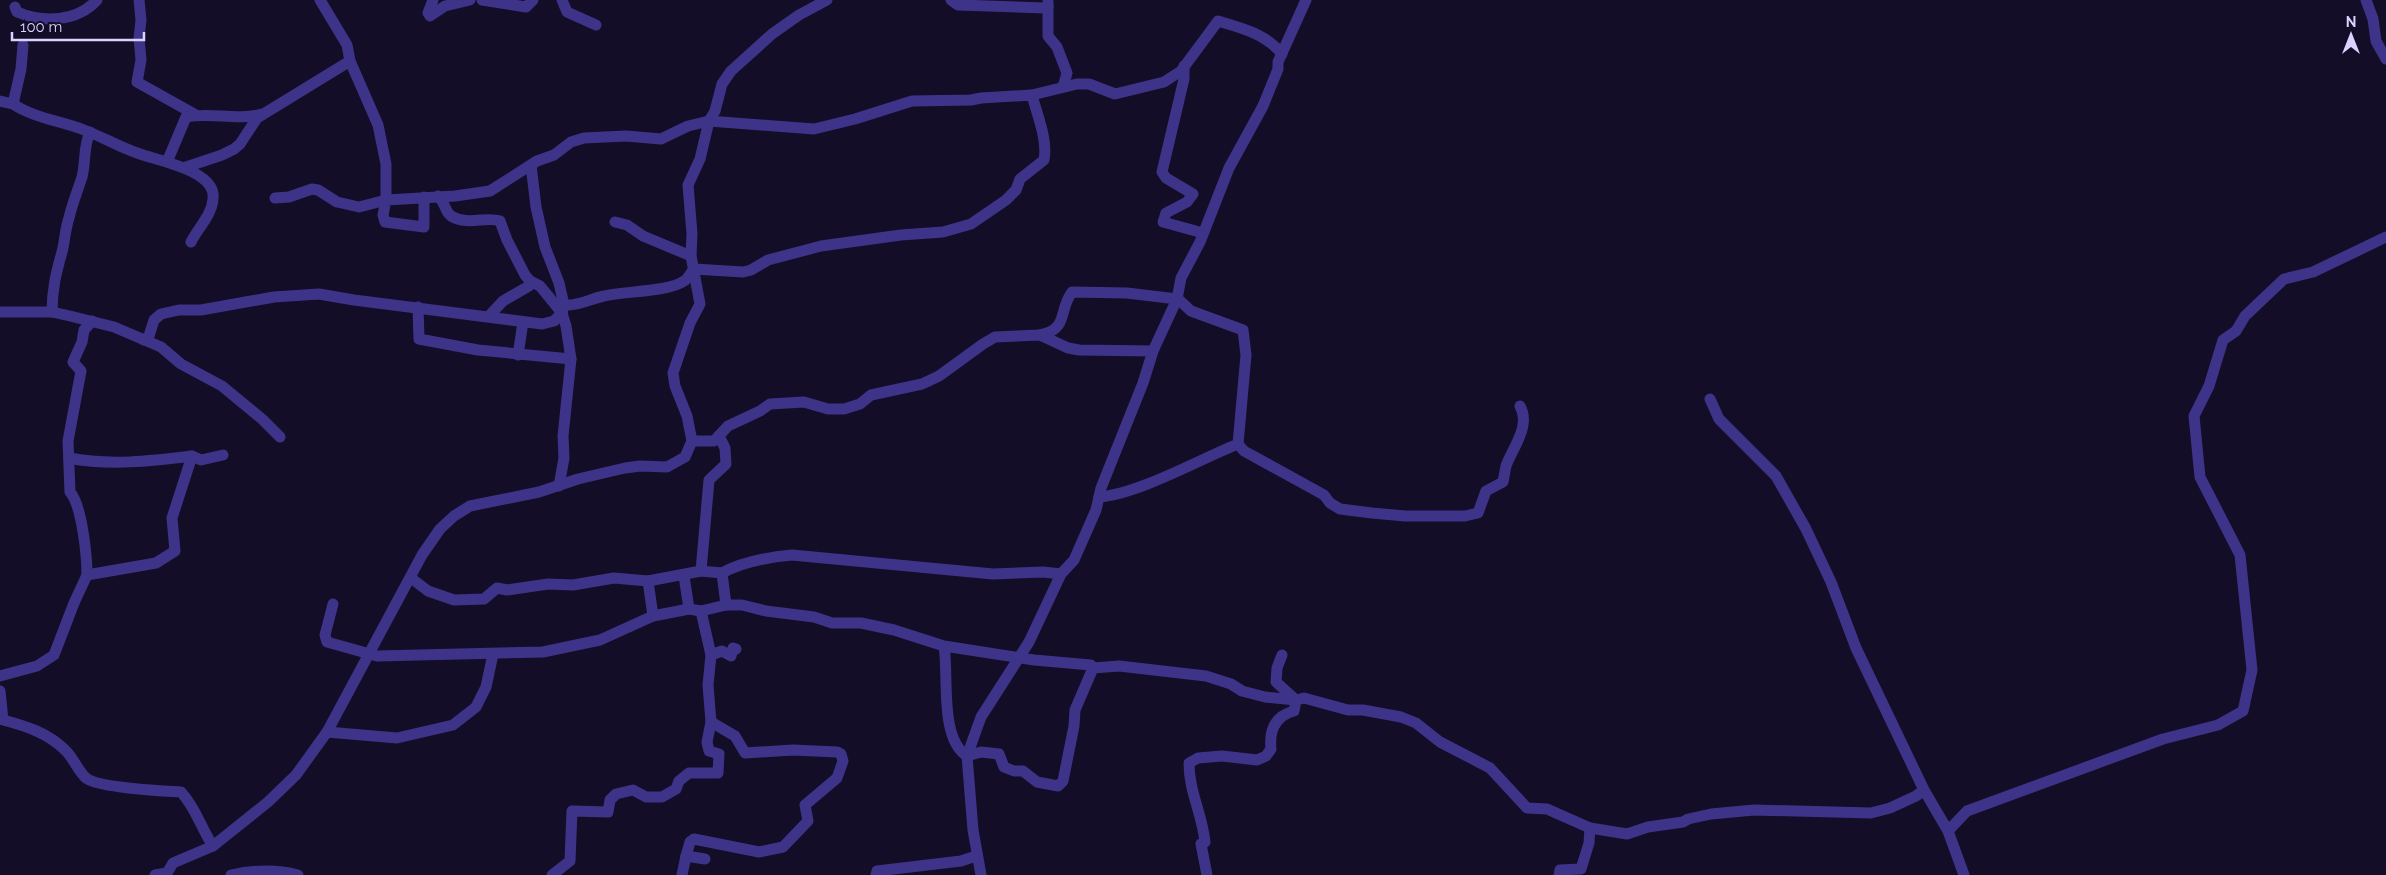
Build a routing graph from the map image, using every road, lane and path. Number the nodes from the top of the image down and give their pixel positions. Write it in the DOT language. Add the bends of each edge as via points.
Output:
graph roads {
  1 [pos="97,0"];
  2 [pos="139,0"];
  3 [pos="320,0"];
  4 [pos="433,0"];
  5 [pos="470,0"];
  6 [pos="482,0"];
  7 [pos="534,0"];
  8 [pos="562,0"];
  9 [pos="827,0"];
  10 [pos="951,0"];
  11 [pos="1306,0"];
  12 [pos="2366,0"];
  13 [pos="1048,3"];
  14 [pos="15,7"];
  15 [pos="596,25"];
  16 [pos="23,46"];
  17 [pos="1282,54"];
  18 [pos="2386,59"];
  19 [pos="350,61"];
  20 [pos="1184,66"];
  21 [pos="1063,87"];
  22 [pos="1032,95"];
  23 [pos="0,101"];
  24 [pos="13,104"];
  25 [pos="262,114"];
  26 [pos="196,115"];
  27 [pos="710,121"];
  28 [pos="90,132"];
  29 [pos="167,162"];
  30 [pos="531,165"];
  31 [pos="186,167"];
  32 [pos="438,196"];
  33 [pos="424,197"];
  34 [pos="274,198"];
  35 [pos="386,200"];
  36 [pos="615,222"];
  37 [pos="1203,233"];
  38 [pos="2386,237"];
  39 [pos="190,242"];
  40 [pos="692,256"];
  41 [pos="694,268"];
  42 [pos="530,281"];
  43 [pos="1177,299"];
  44 [pos="418,307"];
  45 [pos="563,309"];
  46 [pos="0,312"];
  47 [pos="52,312"];
  48 [pos="489,316"];
  49 [pos="92,321"];
  50 [pos="522,322"];
  51 [pos="1040,335"];
  52 [pos="144,340"];
  53 [pos="1153,351"];
  54 [pos="518,355"];
  55 [pos="571,359"];
  56 [pos="1710,399"];
  57 [pos="1520,406"];
  58 [pos="719,436"];
  59 [pos="280,437"];
  60 [pos="692,441"];
  61 [pos="1238,444"];
  62 [pos="223,455"];
  63 [pos="192,456"];
  64 [pos="69,458"];
  65 [pos="559,486"];
  66 [pos="1099,497"];
  67 [pos="701,571"];
  68 [pos="722,573"];
  69 [pos="1061,574"];
  70 [pos="87,575"];
  71 [pos="684,576"];
  72 [pos="411,578"];
  73 [pos="648,582"];
  74 [pos="333,604"];
  75 [pos="726,605"];
  76 [pos="689,609"];
  77 [pos="701,612"];
  78 [pos="653,616"];
  79 [pos="944,646"];
  80 [pos="736,649"];
  81 [pos="370,652"];
  82 [pos="493,654"];
  83 [pos="711,655"];
  84 [pos="1282,655"];
  85 [pos="1019,658"];
  86 [pos="1093,668"];
  87 [pos="0,676"];
  88 [pos="0,691"];
  89 [pos="1296,700"];
  90 [pos="711,722"];
  91 [pos="327,732"];
  92 [pos="967,756"];
  93 [pos="1924,790"];
  94 [pos="1590,828"];
  95 [pos="1948,831"];
  96 [pos="213,846"];
  97 [pos="686,856"];
  98 [pos="976,856"];
  99 [pos="705,860"];
  100 [pos="164,874"];
  101 [pos="230,875"];
  102 [pos="298,875"];
  103 [pos="552,875"];
  104 [pos="682,875"];
  105 [pos="876,875"];
  106 [pos="981,875"];
  107 [pos="1207,875"];
  108 [pos="1559,875"];
  109 [pos="1964,875"];
  1 -- 14 [label="street" via="89,9 59,20 23,14"];
  2 -- 26 [label="street" via="141,60 137,82"];
  3 -- 19 [label="street" via="343,37"];
  4 -- 5 [label="street" via="429,16 445,6"];
  6 -- 7 [label="street" via="526,8"];
  8 -- 15 [label="street" via="567,12"];
  9 -- 27 [label="street" via="772,34 730,71 722,84"];
  10 -- 13 [label="street" via="958,5 1044,8"];
  11 -- 17 [label="street"];
  12 -- 18 [label="street" via="2374,19 2376,41"];
  13 -- 21 [label="street" via="1048,36 1057,47 1067,73"];
  16 -- 24 [label="street"];
  17 -- 20 [label="street" via="1256,33 1218,21"];
  17 -- 37 [label="street" via="1263,106 1221,185"];
  19 -- 25 [label="street"];
  19 -- 35 [label="street" via="373,110 383,143"];
  20 -- 21 [label="street" via="1164,82 1114,94 1089,84"];
  20 -- 37 [label="street" via="1184,79 1162,172 1166,178 1193,194 1187,202 1166,213 1163,222"];
  21 -- 22 [label="street"];
  22 -- 27 [label="street" via="912,101 814,129"];
  22 -- 41 [label="street" via="1041,129 1044,160 1020,179 1016,190 1006,200 971,224 943,232 821,246 768,260 743,272"];
  23 -- 24 [label="street"];
  24 -- 28 [label="street"];
  25 -- 26 [label="street" via="247,118"];
  25 -- 31 [label="street" via="234,149"];
  26 -- 29 [label="street" via="183,120"];
  27 -- 30 [label="street" via="688,126 662,139 626,136 584,138"];
  27 -- 40 [label="street" via="700,159 688,185"];
  28 -- 29 [label="street" via="138,154"];
  28 -- 47 [label="street" via="81,180 56,270"];
  29 -- 31 [label="street"];
  30 -- 32 [label="street" via="490,191"];
  30 -- 45 [label="street" via="536,207 545,247 559,282"];
  31 -- 39 [label="street" via="201,177 212,190 214,198 208,216"];
  32 -- 33 [label="street"];
  32 -- 42 [label="street" via="453,217 468,221 500,221 515,258"];
  33 -- 35 [label="street"];
  33 -- 35 [label="street" via="424,227 386,222 383,215"];
  34 -- 35 [label="street" via="289,198 312,189 337,202 359,207"];
  36 -- 40 [label="street"];
  37 -- 43 [label="street" via="1181,278"];
  38 -- 95 [label="street" via="2313,272 2284,279 2245,316 2236,331 2222,340 2209,386 2194,416 2200,477 2240,555 2252,670 2243,711 2218,725 2163,739 1967,811"];
  40 -- 41 [label="street"];
  41 -- 45 [label="street" via="685,281 674,285 603,296"];
  41 -- 60 [label="street" via="700,304 673,373"];
  42 -- 45 [label="street" via="540,286"];
  42 -- 48 [label="street" via="529,286 503,301"];
  43 -- 51 [label="street" via="1127,293 1072,292 1066,301 1062,321 1056,329"];
  43 -- 53 [label="street"];
  43 -- 61 [label="street" via="1191,311 1243,330 1246,355"];
  44 -- 48 [label="street"];
  44 -- 52 [label="street" via="319,294 274,297 161,314 154,320 149,336"];
  44 -- 54 [label="street" via="419,339"];
  45 -- 50 [label="street" via="554,321 542,324"];
  45 -- 55 [label="street"];
  46 -- 47 [label="street"];
  47 -- 49 [label="street"];
  48 -- 50 [label="street"];
  49 -- 52 [label="street"];
  49 -- 64 [label="street" via="84,330 82,342 73,358 81,371 70,420"];
  50 -- 54 [label="street"];
  51 -- 53 [label="street" via="1078,350"];
  51 -- 58 [label="street" via="995,337 939,376 922,384 871,395 860,404 844,409 828,409 804,402 770,404 728,426"];
  52 -- 59 [label="street" via="161,347 181,364 222,386"];
  53 -- 66 [label="street"];
  54 -- 55 [label="street"];
  55 -- 65 [label="street"];
  56 -- 93 [label="street" via="1718,419 1776,476 1806,529 1856,648"];
  57 -- 61 [label="street" via="1523,424 1505,468 1503,482 1486,491 1478,514 1465,516 1404,516 1340,509 1324,495 1244,452"];
  58 -- 60 [label="street" via="714,441"];
  58 -- 67 [label="street" via="725,448 726,464 709,480"];
  60 -- 65 [label="street" via="685,457 667,467 625,468"];
  61 -- 66 [label="street" via="1129,490"];
  62 -- 63 [label="street" via="201,460"];
  63 -- 64 [label="street" via="129,463 94,463"];
  63 -- 70 [label="street" via="172,518 174,552 156,563"];
  64 -- 70 [label="street" via="70,492 79,516"];
  65 -- 72 [label="street" via="464,509 440,529"];
  66 -- 69 [label="street" via="1074,560"];
  67 -- 68 [label="street"];
  67 -- 71 [label="street"];
  68 -- 69 [label="street" via="760,560 792,555 993,574"];
  68 -- 75 [label="street"];
  69 -- 85 [label="street"];
  70 -- 87 [label="street" via="54,655 36,666"];
  71 -- 73 [label="street"];
  71 -- 76 [label="street"];
  72 -- 73 [label="street" via="428,591 467,601 484,599 497,588 573,585 614,578"];
  72 -- 81 [label="street"];
  73 -- 78 [label="street"];
  74 -- 81 [label="street" via="327,642"];
  75 -- 77 [label="street"];
  75 -- 79 [label="street" via="742,605 832,623 861,623"];
  76 -- 77 [label="street"];
  76 -- 78 [label="street"];
  77 -- 83 [label="street"];
  78 -- 82 [label="street" via="600,640 543,652"];
  79 -- 85 [label="street"];
  79 -- 92 [label="street" via="948,710 957,746"];
  80 -- 83 [label="street" via="733,648 731,656 722,651"];
  81 -- 82 [label="street" via="377,656"];
  81 -- 91 [label="street"];
  82 -- 91 [label="street" via="486,687 476,707 453,725 397,738"];
  83 -- 90 [label="street" via="708,685"];
  84 -- 89 [label="street" via="1276,682"];
  85 -- 86 [label="street" via="1090,665"];
  85 -- 92 [label="street" via="981,717"];
  86 -- 89 [label="street" via="1119,666 1206,676 1242,691"];
  86 -- 92 [label="street" via="1075,710 1063,781 1058,786 1037,782 1023,771 1004,767 999,754 982,752"];
  88 -- 96 [label="street" via="3,720 47,736 66,750 87,778 122,788 181,792 193,805 201,828"];
  89 -- 94 [label="street" via="1304,698 1348,710 1401,717 1416,723 1440,742 1490,768 1527,808 1547,809"];
  89 -- 107 [label="street" via="1294,712 1281,715 1276,720 1271,749 1266,756 1257,760 1222,756 1198,758 1189,763 1189,782 1203,822 1205,842 1202,844"];
  90 -- 97 [label="street" via="735,736 745,754 793,750 837,752 843,757 843,764 836,778 805,805 808,821 783,847 759,852 694,840 690,842"];
  90 -- 103 [label="street" via="707,742 709,751 719,754 718,773 689,773 679,781 676,789 662,797 646,797 638,791 616,794 610,800 608,812 572,811 570,861"];
  91 -- 96 [label="street" via="288,783"];
  92 -- 98 [label="street"];
  93 -- 94 [label="street" via="1890,808 1872,813 1754,810 1688,818 1683,822 1627,834"];
  93 -- 95 [label="street"];
  94 -- 108 [label="street" via="1581,869 1560,870"];
  95 -- 109 [label="street"];
  96 -- 100 [label="street" via="173,863"];
  97 -- 99 [label="street"];
  97 -- 104 [label="street"];
  98 -- 105 [label="street" via="961,861 877,871"];
  98 -- 106 [label="street"];
  101 -- 102 [label="street" via="252,870"];
}
